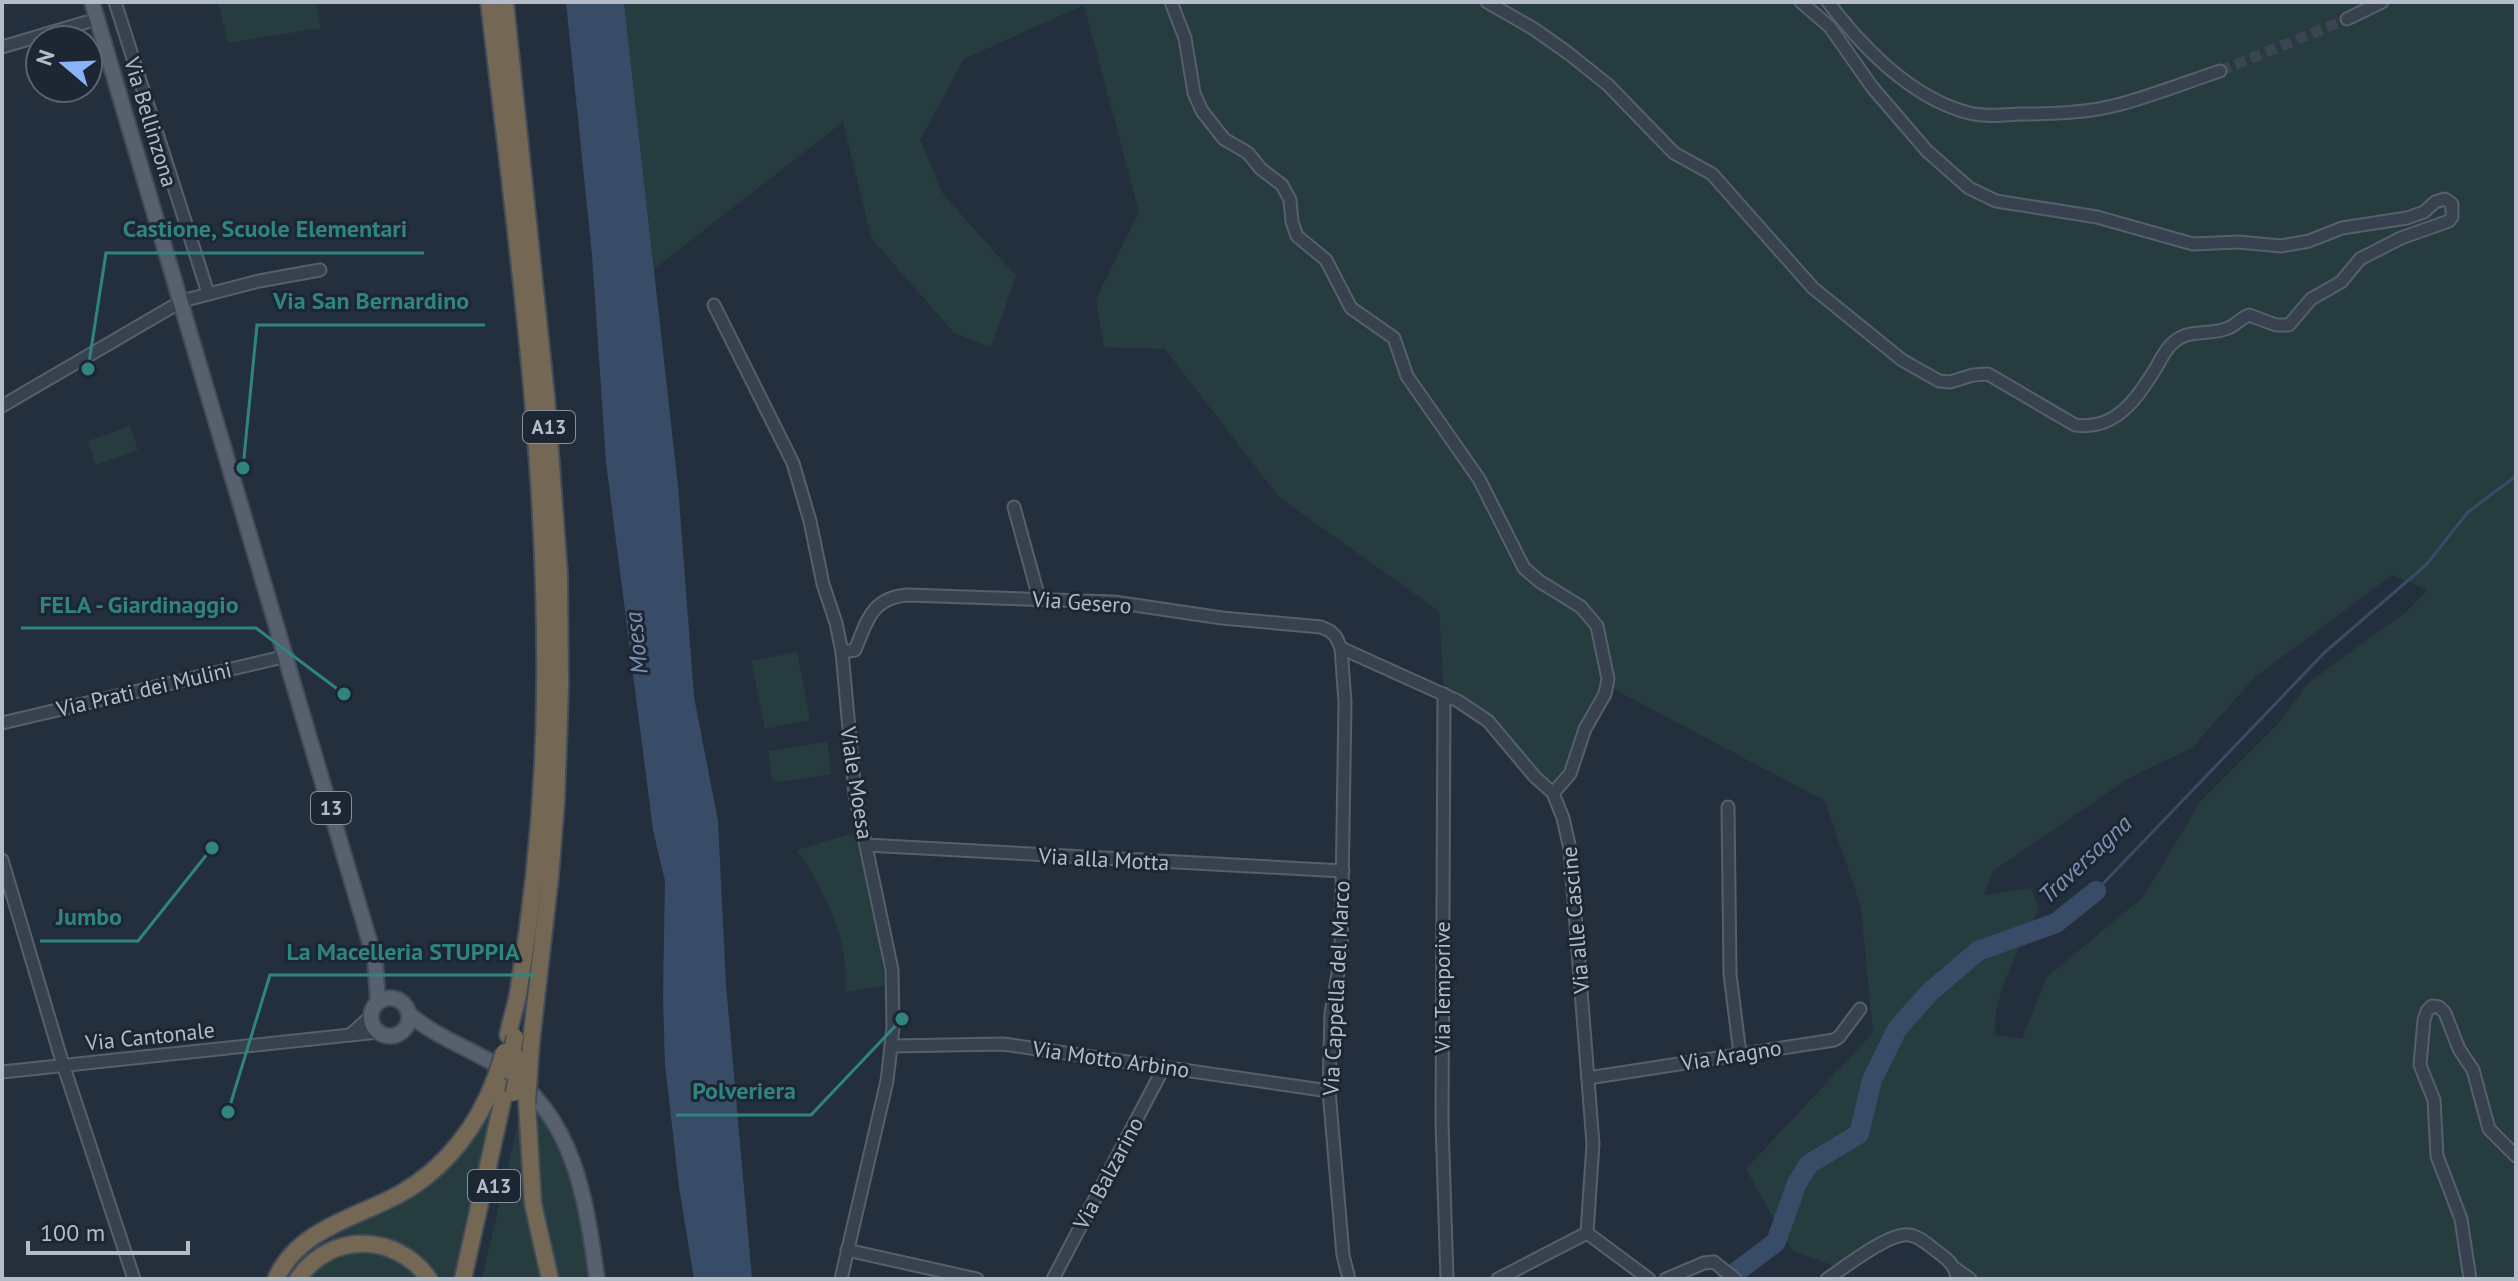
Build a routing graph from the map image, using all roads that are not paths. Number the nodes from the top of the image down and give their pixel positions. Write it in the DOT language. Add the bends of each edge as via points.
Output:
graph roads {
  1 [pos="92,2"];
  2 [pos="115,2"];
  3 [pos="489,2"];
  4 [pos="505,2"];
  5 [pos="1171,2"];
  6 [pos="1487,2"];
  7 [pos="1801,2"];
  8 [pos="1828,2"];
  9 [pos="2382,2"];
  10 [pos="97,19"];
  11 [pos="2347,19"];
  12 [pos="2,47"];
  13 [pos="2220,71"];
  14 [pos="320,270"];
  15 [pos="208,293"];
  16 [pos="182,301"];
  17 [pos="714,305"];
  18 [pos="2,406"];
  19 [pos="1014,507"];
  20 [pos="1039,598"];
  21 [pos="1341,648"];
  22 [pos="842,652"];
  23 [pos="287,656"];
  24 [pos="1444,694"];
  25 [pos="2,723"];
  26 [pos="1553,793"];
  27 [pos="1728,807"];
  28 [pos="866,845"];
  29 [pos="2,860"];
  30 [pos="1343,871"];
  31 [pos="375,960"];
  32 [pos="396,999"];
  33 [pos="378,1002"];
  34 [pos="1860,1009"];
  35 [pos="409,1014"];
  36 [pos="370,1017"];
  37 [pos="403,1030"];
  38 [pos="378,1032"];
  39 [pos="349,1036"];
  40 [pos="443,1038"];
  41 [pos="520,1039"];
  42 [pos="892,1046"];
  43 [pos="1740,1054"];
  44 [pos="64,1067"];
  45 [pos="1164,1067"];
  46 [pos="2,1072"];
  47 [pos="1588,1078"];
  48 [pos="511,1090"];
  49 [pos="1329,1091"];
  50 [pos="2516,1156"];
  51 [pos="1587,1233"];
  52 [pos="847,1250"];
  53 [pos="1842,1269"];
  54 [pos="1956,1274"];
  55 [pos="134,1279"];
  56 [pos="276,1279"];
  57 [pos="298,1279"];
  58 [pos="429,1279"];
  59 [pos="463,1279"];
  60 [pos="472,1279"];
  61 [pos="550,1279"];
  62 [pos="597,1279"];
  63 [pos="841,1279"];
  64 [pos="977,1279"];
  65 [pos="1053,1279"];
  66 [pos="1349,1279"];
  67 [pos="1447,1279"];
  68 [pos="1498,1279"];
  69 [pos="1649,1279"];
  70 [pos="1666,1279"];
  71 [pos="1735,1279"];
  72 [pos="1827,1279"];
  73 [pos="1853,1279"];
  74 [pos="1970,1279"];
  75 [pos="2470,1279"];
  1 -- 10 [label="main road, Via Bellinzona / 13"];
  2 -- 15 [label="street"];
  3 -- 41 [label="highway, A13" via="530,380 544,568 542,781 519,993"];
  4 -- 41 [label="highway, A13" via="559,574 560,688 550,877 537,980"];
  5 -- 26 [label="street" via="1202,111 1224,139 1282,185 1297,236 1326,260 1351,308 1394,338 1407,376 1479,479 1524,568 1581,607 1597,626 1608,679 1605,694 1585,729 1570,774"];
  6 -- 7 [label="street" via="1568,53 1617,93 1674,153 1712,174 1813,288 1902,360 1939,381 1988,374 2084,427 2103,423 2138,398 2175,340 2228,328 2249,315 2289,325 2311,299 2341,282 2360,259 2449,221 2454,212 2445,199 2407,218 2342,228 2296,244 2205,245 2097,217 1996,201 1969,188 1927,151 1830,27"];
  8 -- 13 [label="street" via="1862,45 1906,81 1966,113 2097,109"];
  9 -- 11 [label="street"];
  10 -- 12 [label="street"];
  10 -- 16 [label="main road, Via Bellinzona / 13"];
  14 -- 15 [label="street"];
  15 -- 16 [label="street"];
  16 -- 18 [label="street"];
  16 -- 23 [label="main road, 13"];
  17 -- 22 [label="street, Viale Moesa" via="793,463"];
  19 -- 20 [label="street"];
  20 -- 21 [label="street, Via Gesero" via="1321,627"];
  20 -- 22 [label="street, Via Gesero" via="892,596 873,612 855,650"];
  21 -- 24 [label="street, Via alle Cascine"];
  21 -- 30 [label="street, Via Cappella del Marco"];
  22 -- 28 [label="street, Viale Moesa" via="855,794"];
  23 -- 25 [label="street, Via Prati dei Mulini"];
  23 -- 31 [label="main road, 13"];
  24 -- 26 [label="street, Via alle Cascine" via="1488,721"];
  24 -- 67 [label="street, Via Temporive" via="1442,1122"];
  26 -- 47 [label="street, Via alle Cascine" via="1570,849"];
  27 -- 43 [label="street" via="1730,974"];
  28 -- 30 [label="street, Via alla Motta"];
  28 -- 42 [label="street, Viale Moesa" via="892,970"];
  29 -- 44 [label="street"];
  30 -- 49 [label="street, Via Cappella del Marco"];
  31 -- 32 [label="main road, 13"];
  31 -- 33 [label="main road, 13"];
  32 -- 33 [label="main road"];
  32 -- 35 [label="main road"];
  33 -- 36 [label="main road"];
  34 -- 43 [label="street, Via Aragno" via="1834,1040"];
  35 -- 37 [label="main road"];
  35 -- 40 [label="main road"];
  36 -- 38 [label="main road"];
  36 -- 39 [label="street"];
  37 -- 38 [label="main road" via="394,1036"];
  37 -- 40 [label="main road"];
  38 -- 39 [label="street, Via Cantonale"];
  39 -- 44 [label="street, Via Cantonale"];
  40 -- 62 [label="main road" via="513,1076 552,1117 581,1185"];
  41 -- 48 [label="highway, A13, bridge"];
  41 -- 48 [label="highway, A13, bridge"];
  42 -- 45 [label="street, Via Motto Arbino" via="1003,1044"];
  42 -- 52 [label="street, Viale Moesa"];
  43 -- 47 [label="street, Via Aragno"];
  44 -- 46 [label="street, Via Cantonale"];
  44 -- 55 [label="street"];
  45 -- 49 [label="street, Via Motto Arbino"];
  45 -- 65 [label="street, Via Balzarino"];
  47 -- 51 [label="street, Via alle Cascine" via="1593,1144"];
  48 -- 56 [label="highway, A13" via="472,1125 441,1164 403,1192 312,1237 289,1257"];
  48 -- 59 [label="highway, A13"];
  48 -- 60 [label="highway, A13"];
  48 -- 61 [label="highway, A13"];
  49 -- 66 [label="street, Via Cappella del Marco"];
  50 -- 75 [label="street" via="2489,1129 2473,1070 2445,1013 2432,1006 2425,1015 2420,1065 2434,1100 2437,1156 2461,1219"];
  51 -- 68 [label="street"];
  51 -- 69 [label="street"];
  52 -- 63 [label="street, Viale Moesa"];
  52 -- 64 [label="street"];
  53 -- 54 [label="street" via="1903,1234 1917,1237 1944,1257"];
  53 -- 72 [label="street"];
  53 -- 73 [label="street"];
  54 -- 74 [label="street"];
  57 -- 58 [label="highway" via="323,1254 363,1243 400,1252"];
  70 -- 71 [label="street" via="1704,1263 1719,1264"];
}
